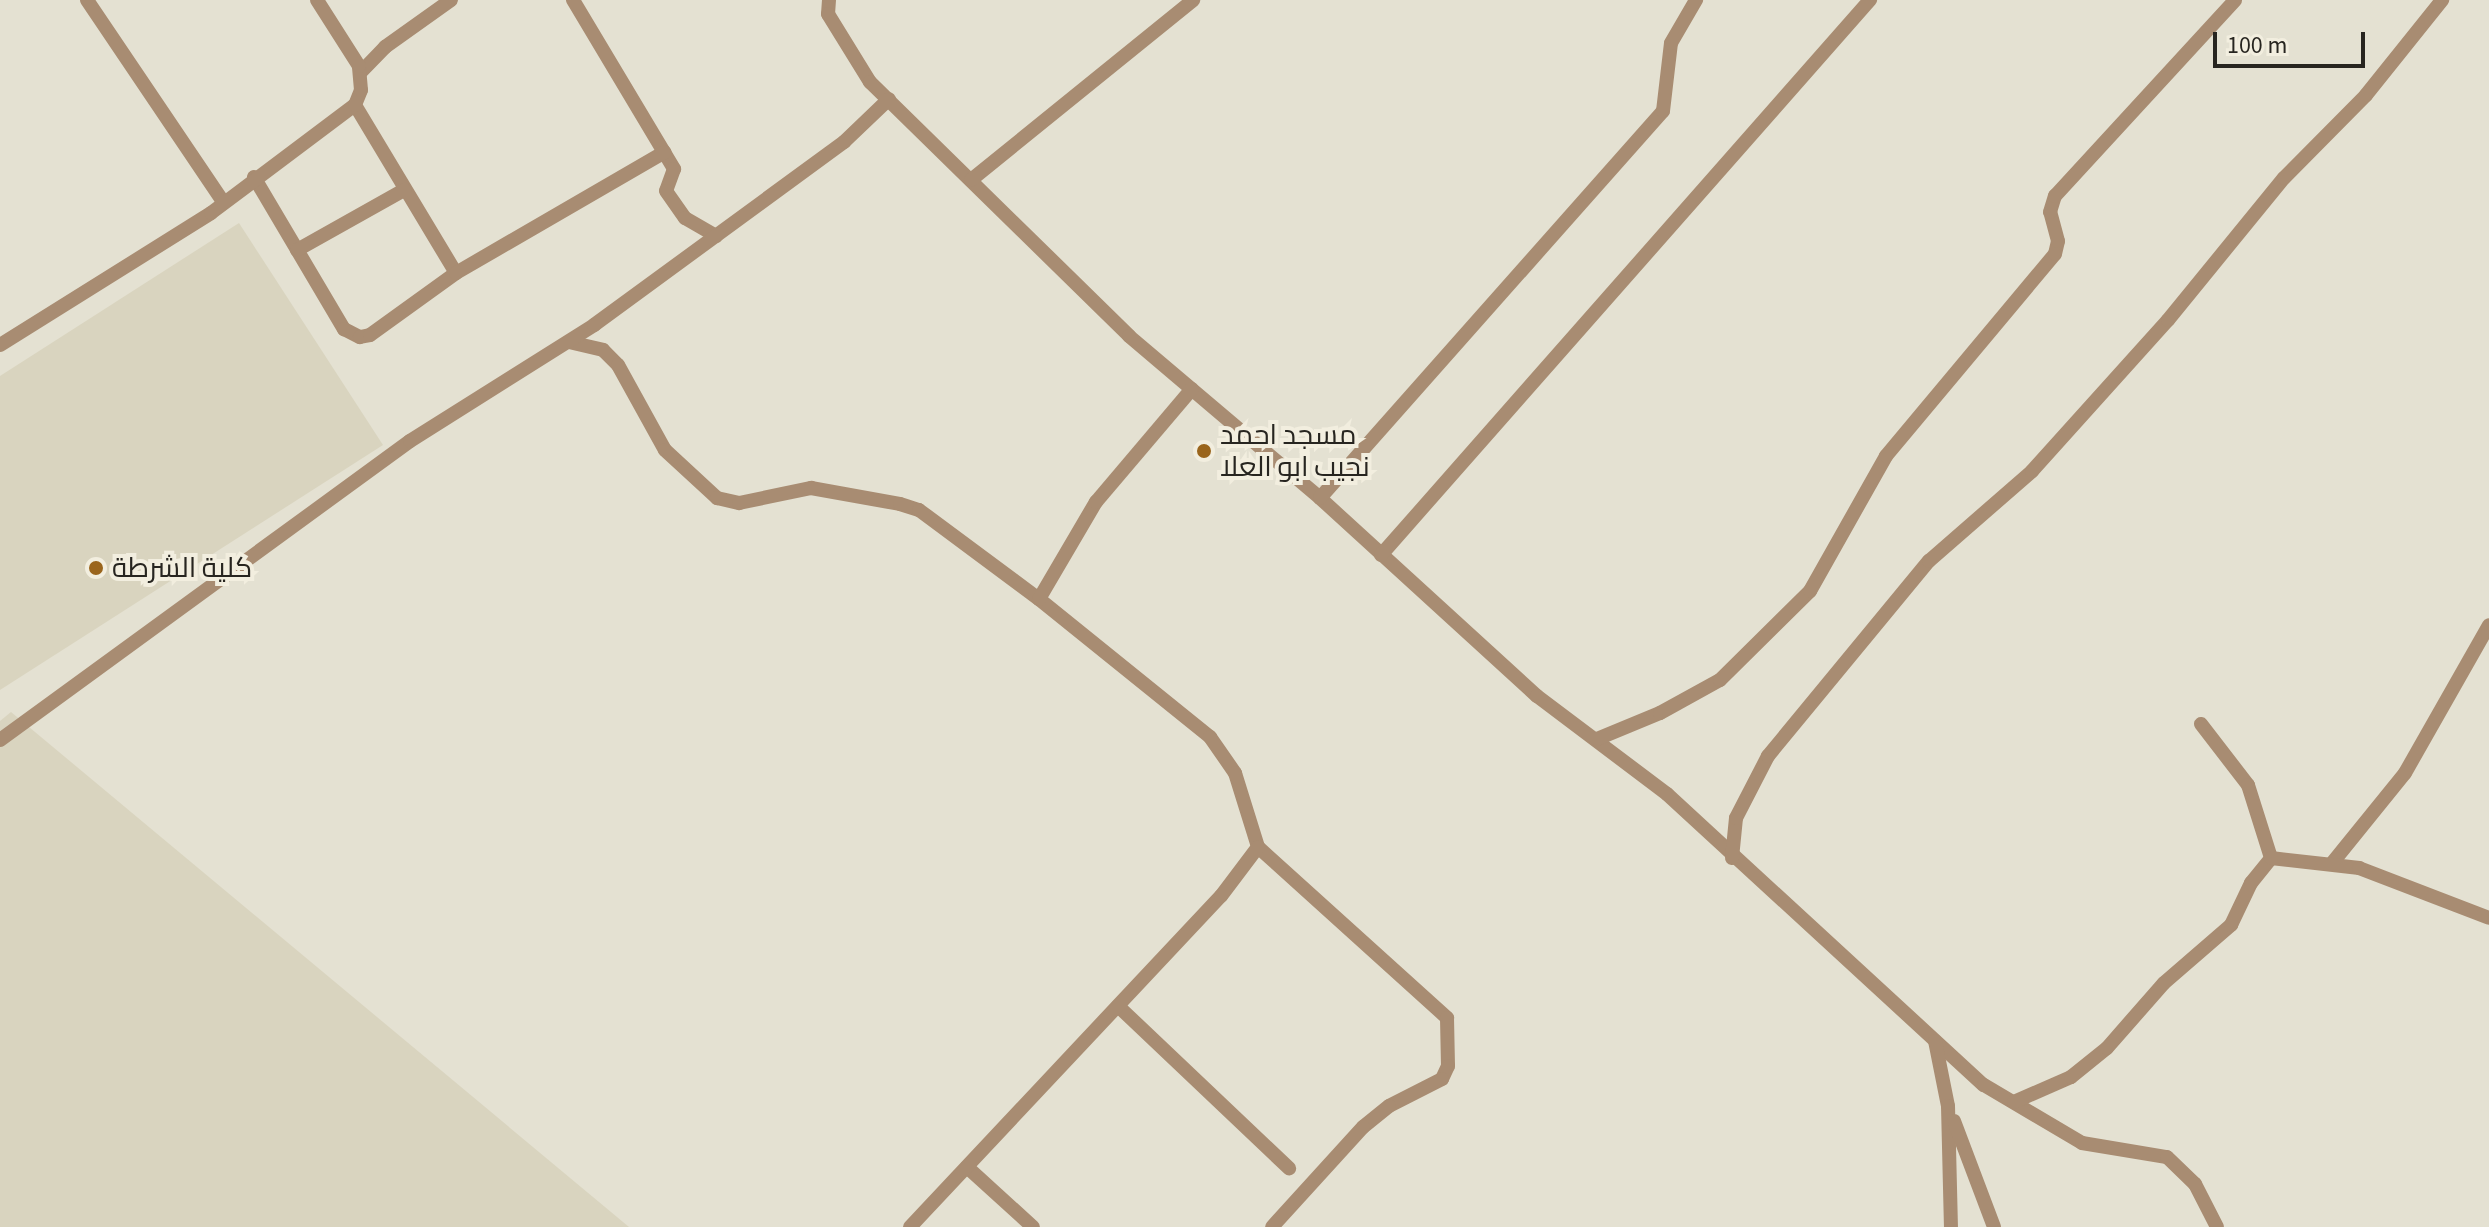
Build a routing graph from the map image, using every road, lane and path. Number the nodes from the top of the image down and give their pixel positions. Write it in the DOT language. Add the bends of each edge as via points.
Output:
graph roads {
  1 [pos="87,0"];
  2 [pos="317,0"];
  3 [pos="451,0"];
  4 [pos="573,0"];
  5 [pos="829,0"];
  6 [pos="1193,0"];
  7 [pos="1696,0"];
  8 [pos="1870,0"];
  9 [pos="2235,0"];
  10 [pos="2442,0"];
  11 [pos="361,72"];
  12 [pos="889,99"];
  13 [pos="355,105"];
  14 [pos="665,152"];
  15 [pos="254,177"];
  16 [pos="971,180"];
  17 [pos="404,190"];
  18 [pos="223,202"];
  19 [pos="716,236"];
  20 [pos="297,250"];
  21 [pos="456,273"];
  22 [pos="600,321"];
  23 [pos="569,342"];
  24 [pos="0,345"];
  25 [pos="603,350"];
  26 [pos="1192,389"];
  27 [pos="1320,498"];
  28 [pos="1381,555"];
  29 [pos="1039,599"];
  30 [pos="2489,625"];
  31 [pos="2201,724"];
  32 [pos="1597,739"];
  33 [pos="0,740"];
  34 [pos="1258,847"];
  35 [pos="1732,858"];
  36 [pos="2271,858"];
  37 [pos="2333,862"];
  38 [pos="2489,918"];
  39 [pos="1118,1006"];
  40 [pos="1934,1039"];
  41 [pos="2014,1102"];
  42 [pos="1948,1106"];
  43 [pos="967,1167"];
  44 [pos="1289,1168"];
  45 [pos="910,1227"];
  46 [pos="1033,1227"];
  47 [pos="1272,1227"];
  48 [pos="1951,1227"];
  49 [pos="1994,1227"];
  50 [pos="2217,1227"];
  1 -- 18 [label="street"];
  2 -- 11 [label="street"];
  3 -- 11 [label="street" via="385,47"];
  4 -- 14 [label="street"];
  5 -- 12 [label="street" via="826,9 841,36 870,82"];
  6 -- 16 [label="street"];
  7 -- 27 [label="street" via="1671,43 1663,111"];
  8 -- 28 [label="street"];
  9 -- 32 [label="street" via="2055,196 2050,212 2058,241 2055,254 1886,456 1810,591 1720,680"];
  10 -- 35 [label="street" via="2366,95 2284,178 2168,320 2032,471 1929,561 1768,756 1736,818"];
  11 -- 13 [label="street"];
  12 -- 16 [label="street"];
  12 -- 19 [label="street" via="867,124"];
  13 -- 15 [label="street"];
  13 -- 17 [label="street"];
  14 -- 19 [label="street" via="674,169 666,191 685,218"];
  14 -- 21 [label="street"];
  15 -- 18 [label="street"];
  15 -- 20 [label="street"];
  16 -- 26 [label="street" via="1129,336"];
  17 -- 20 [label="street"];
  17 -- 21 [label="street"];
  18 -- 24 [label="street"];
  19 -- 22 [label="street"];
  20 -- 21 [label="street" via="344,329 360,337"];
  22 -- 23 [label="street"];
  22 -- 25 [label="street"];
  23 -- 25 [label="street"];
  23 -- 33 [label="street" via="410,441"];
  25 -- 29 [label="street" via="618,365 665,450 717,498 739,503 811,488 900,504 919,510"];
  26 -- 27 [label="street"];
  26 -- 29 [label="street" via="1096,502"];
  27 -- 28 [label="street"];
  28 -- 32 [label="street" via="1537,696"];
  29 -- 34 [label="street" via="1210,737 1235,773"];
  30 -- 37 [label="street" via="2405,773"];
  31 -- 36 [label="street" via="2248,785"];
  32 -- 35 [label="street" via="1667,794"];
  34 -- 39 [label="street" via="1221,896"];
  34 -- 47 [label="street" via="1447,1018 1451,1033 1442,1079 1389,1106 1363,1127"];
  35 -- 40 [label="street"];
  36 -- 37 [label="street"];
  36 -- 41 [label="street" via="2251,883 2231,925 2164,983 2107,1048 2071,1077"];
  37 -- 38 [label="street" via="2384,875"];
  39 -- 43 [label="street"];
  39 -- 44 [label="street"];
  40 -- 41 [label="street" via="1984,1085"];
  40 -- 42 [label="street"];
  41 -- 50 [label="street" via="2082,1143 2167,1157 2195,1184"];
  42 -- 48 [label="street"];
  42 -- 49 [label="street"];
  43 -- 45 [label="street"];
  43 -- 46 [label="street"];
}
